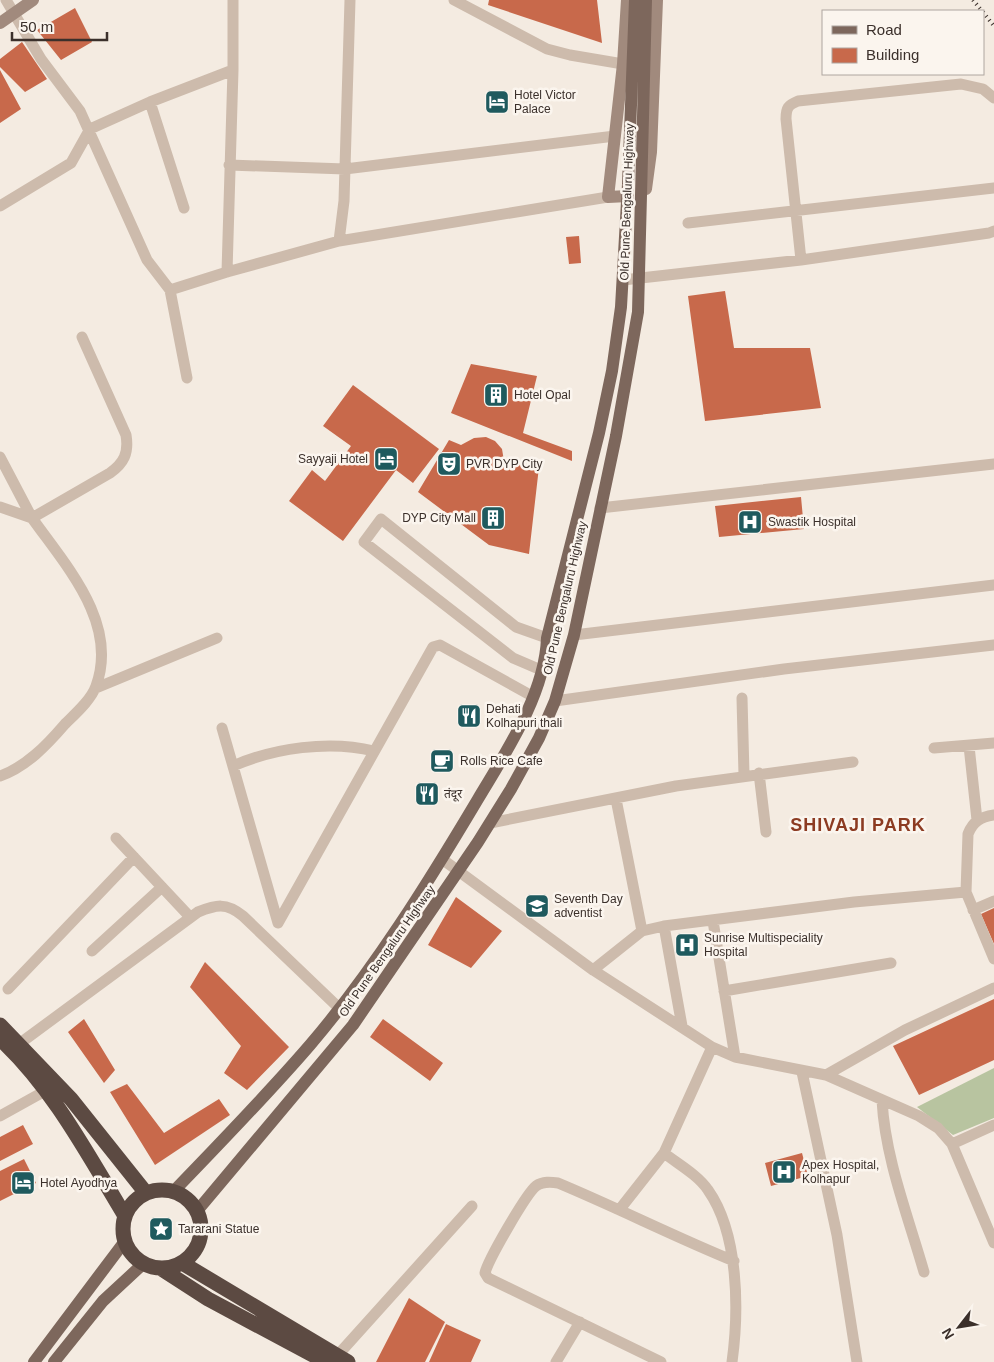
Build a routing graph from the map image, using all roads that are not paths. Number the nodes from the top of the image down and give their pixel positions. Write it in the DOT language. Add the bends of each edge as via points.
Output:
graph roads {
  1 [pos="6,0"];
  2 [pos="33,0"];
  3 [pos="233,0"];
  4 [pos="350,0"];
  5 [pos="454,0"];
  6 [pos="627,0"];
  7 [pos="635,0"];
  8 [pos="646,0"];
  9 [pos="657,0"];
  10 [pos="13,14"];
  11 [pos="0,23"];
  12 [pos="623,64"];
  13 [pos="233,70"];
  14 [pos="994,98"];
  15 [pos="150,102"];
  16 [pos="90,129"];
  17 [pos="615,136"];
  18 [pos="229,165"];
  19 [pos="345,169"];
  20 [pos="994,188"];
  21 [pos="628,190"];
  22 [pos="608,197"];
  23 [pos="640,200"];
  24 [pos="0,206"];
  25 [pos="184,208"];
  26 [pos="796,212"];
  27 [pos="688,223"];
  28 [pos="994,230"];
  29 [pos="339,241"];
  30 [pos="801,260"];
  31 [pos="227,272"];
  32 [pos="623,280"];
  33 [pos="639,280"];
  34 [pos="170,290"];
  35 [pos="82,337"];
  36 [pos="187,378"];
  37 [pos="0,457"];
  38 [pos="994,464"];
  39 [pos="0,507"];
  40 [pos="600,508"];
  41 [pos="32,518"];
  42 [pos="994,585"];
  43 [pos="574,635"];
  44 [pos="217,638"];
  45 [pos="548,638"];
  46 [pos="994,645"];
  47 [pos="541,670"];
  48 [pos="96,688"];
  49 [pos="532,696"];
  50 [pos="742,698"];
  51 [pos="555,701"];
  52 [pos="222,728"];
  53 [pos="994,743"];
  54 [pos="969,746"];
  55 [pos="934,748"];
  56 [pos="374,751"];
  57 [pos="853,762"];
  58 [pos="233,766"];
  59 [pos="759,774"];
  60 [pos="744,775"];
  61 [pos="0,776"];
  62 [pos="616,799"];
  63 [pos="994,815"];
  64 [pos="978,820"];
  65 [pos="490,823"];
  66 [pos="766,832"];
  67 [pos="116,838"];
  68 [pos="134,857"];
  69 [pos="442,859"];
  70 [pos="458,870"];
  71 [pos="162,887"];
  72 [pos="966,892"];
  73 [pos="994,901"];
  74 [pos="973,910"];
  75 [pos="190,917"];
  76 [pos="713,921"];
  77 [pos="664,926"];
  78 [pos="642,931"];
  79 [pos="92,951"];
  80 [pos="994,959"];
  81 [pos="891,963"];
  82 [pos="593,970"];
  83 [pos="994,988"];
  84 [pos="8,989"];
  85 [pos="724,991"];
  86 [pos="339,1008"];
  87 [pos="0,1025"];
  88 [pos="682,1026"];
  89 [pos="0,1039"];
  90 [pos="19,1044"];
  91 [pos="712,1046"];
  92 [pos="735,1057"];
  93 [pos="802,1072"];
  94 [pos="826,1076"];
  95 [pos="45,1091"];
  96 [pos="882,1100"];
  97 [pos="0,1116"];
  98 [pos="994,1126"];
  99 [pos="952,1144"];
  100 [pos="664,1153"];
  101 [pos="174,1191"];
  102 [pos="146,1193"];
  103 [pos="472,1206"];
  104 [pos="620,1209"];
  105 [pos="197,1211"];
  106 [pos="125,1216"];
  107 [pos="126,1242"];
  108 [pos="994,1243"];
  109 [pos="734,1262"];
  110 [pos="144,1263"];
  111 [pos="182,1263"];
  112 [pos="160,1268"];
  113 [pos="924,1272"];
  114 [pos="580,1322"];
  115 [pos="337,1360"];
  116 [pos="34,1362"];
  117 [pos="54,1362"];
  118 [pos="556,1362"];
  119 [pos="661,1362"];
  120 [pos="732,1362"];
  121 [pos="856,1362"];
  1 -- 10 [label="street"];
  2 -- 10 [label="street"];
  3 -- 13 [label="street"];
  4 -- 19 [label="street"];
  5 -- 12 [label="street" via="547,48"];
  6 -- 12 [label="street"];
  7 -- 21 [label="main road, Old Pune Bengaluru Highway"];
  8 -- 23 [label="main road, Old Pune Bengaluru Highway"];
  9 -- 23 [label="street" via="651,152 646,190"];
  10 -- 11 [label="street"];
  10 -- 16 [label="street"];
  12 -- 17 [label="street"];
  13 -- 15 [label="street"];
  13 -- 18 [label="street"];
  14 -- 26 [label="street" via="983,89 961,84 790,104 786,109 786,119"];
  15 -- 16 [label="street"];
  15 -- 25 [label="street"];
  16 -- 24 [label="street" via="70,162"];
  16 -- 34 [label="street" via="97,153 147,260"];
  17 -- 19 [label="street"];
  17 -- 22 [label="street"];
  18 -- 19 [label="street"];
  18 -- 31 [label="street"];
  19 -- 29 [label="street"];
  20 -- 26 [label="street"];
  21 -- 22 [label="street"];
  21 -- 32 [label="main road, Old Pune Bengaluru Highway"];
  22 -- 29 [label="street"];
  23 -- 33 [label="main road, Old Pune Bengaluru Highway"];
  26 -- 27 [label="street"];
  26 -- 30 [label="street"];
  28 -- 30 [label="street"];
  29 -- 31 [label="street"];
  30 -- 33 [label="street"];
  31 -- 34 [label="street"];
  32 -- 33 [label="street"];
  32 -- 45 [label="main road, Old Pune Bengaluru Highway" via="612,371"];
  33 -- 40 [label="main road, Old Pune Bengaluru Highway" via="638,312"];
  34 -- 36 [label="street"];
  35 -- 41 [label="street" via="126,435 126,456 110,473"];
  37 -- 41 [label="street"];
  38 -- 40 [label="street"];
  39 -- 41 [label="street"];
  40 -- 43 [label="main road, Old Pune Bengaluru Highway"];
  41 -- 48 [label="street" via="89,602 98,624 101,651"];
  42 -- 43 [label="street"];
  43 -- 51 [label="main road, Old Pune Bengaluru Highway"];
  44 -- 48 [label="street"];
  45 -- 47 [label="main road, Old Pune Bengaluru Highway"];
  45 -- 47 [label="street" via="516,627 381,519 364,542 513,658"];
  46 -- 51 [label="street" via="784,669"];
  47 -- 49 [label="main road, Old Pune Bengaluru Highway"];
  48 -- 61 [label="street" via="33,757"];
  49 -- 56 [label="street" via="440,645 433,647"];
  49 -- 69 [label="main road, Old Pune Bengaluru Highway" via="520,728"];
  50 -- 60 [label="street"];
  51 -- 65 [label="main road, Old Pune Bengaluru Highway" via="539,738"];
  52 -- 58 [label="street"];
  53 -- 54 [label="street"];
  54 -- 55 [label="street"];
  54 -- 64 [label="street"];
  56 -- 58 [label="street" via="354,746 302,748 252,758"];
  56 -- 58 [label="street" via="278,923"];
  57 -- 59 [label="street"];
  59 -- 60 [label="street"];
  59 -- 66 [label="street"];
  60 -- 62 [label="street"];
  62 -- 65 [label="street"];
  62 -- 78 [label="street"];
  63 -- 64 [label="street"];
  64 -- 72 [label="street" via="968,834"];
  65 -- 70 [label="main road, Old Pune Bengaluru Highway"];
  67 -- 68 [label="street"];
  68 -- 71 [label="street"];
  68 -- 84 [label="street"];
  69 -- 70 [label="street"];
  69 -- 86 [label="main road, Old Pune Bengaluru Highway" via="412,908"];
  70 -- 82 [label="street"];
  70 -- 105 [label="main road, Old Pune Bengaluru Highway" via="353,1025"];
  71 -- 75 [label="street"];
  71 -- 79 [label="street"];
  72 -- 74 [label="street"];
  72 -- 76 [label="street" via="854,902"];
  73 -- 74 [label="street"];
  74 -- 80 [label="street"];
  75 -- 86 [label="street" via="212,906 232,907"];
  75 -- 90 [label="street"];
  76 -- 77 [label="street"];
  76 -- 85 [label="street"];
  77 -- 78 [label="street"];
  77 -- 88 [label="street"];
  78 -- 82 [label="street"];
  81 -- 85 [label="street"];
  82 -- 88 [label="street"];
  83 -- 94 [label="street" via="905,1030"];
  85 -- 92 [label="street"];
  86 -- 101 [label="main road, Old Pune Bengaluru Highway" via="300,1056"];
  87 -- 90 [label="highway"];
  88 -- 91 [label="street"];
  89 -- 95 [label="highway"];
  90 -- 102 [label="highway" via="90,1121"];
  91 -- 92 [label="street"];
  91 -- 100 [label="street"];
  92 -- 93 [label="street"];
  93 -- 94 [label="street"];
  93 -- 121 [label="street" via="837,1235"];
  94 -- 96 [label="street"];
  95 -- 97 [label="street"];
  95 -- 106 [label="highway" via="75,1133"];
  96 -- 99 [label="street" via="938,1128"];
  96 -- 113 [label="street" via="883,1123 892,1161"];
  98 -- 99 [label="street"];
  99 -- 108 [label="street"];
  100 -- 104 [label="street"];
  100 -- 109 [label="street" via="708,1189"];
  101 -- 102 [label="highway" via="165,1189"];
  101 -- 105 [label="highway" via="184,1196"];
  102 -- 106 [label="highway" via="130,1206"];
  103 -- 115 [label="street"];
  104 -- 109 [label="street" via="663,1232"];
  104 -- 114 [label="street" via="558,1184 541,1183 535,1187 487,1265 486,1273 497,1284"];
  105 -- 111 [label="highway" via="202,1227 199,1243"];
  106 -- 107 [label="highway"];
  107 -- 110 [label="highway"];
  107 -- 116 [label="main road"];
  109 -- 120 [label="street" via="736,1333"];
  110 -- 112 [label="highway"];
  110 -- 117 [label="main road" via="103,1301"];
  111 -- 112 [label="highway"];
  111 -- 115 [label="highway"];
  112 -- 115 [label="highway" via="208,1299"];
  114 -- 118 [label="street"];
  114 -- 119 [label="street"];
}
